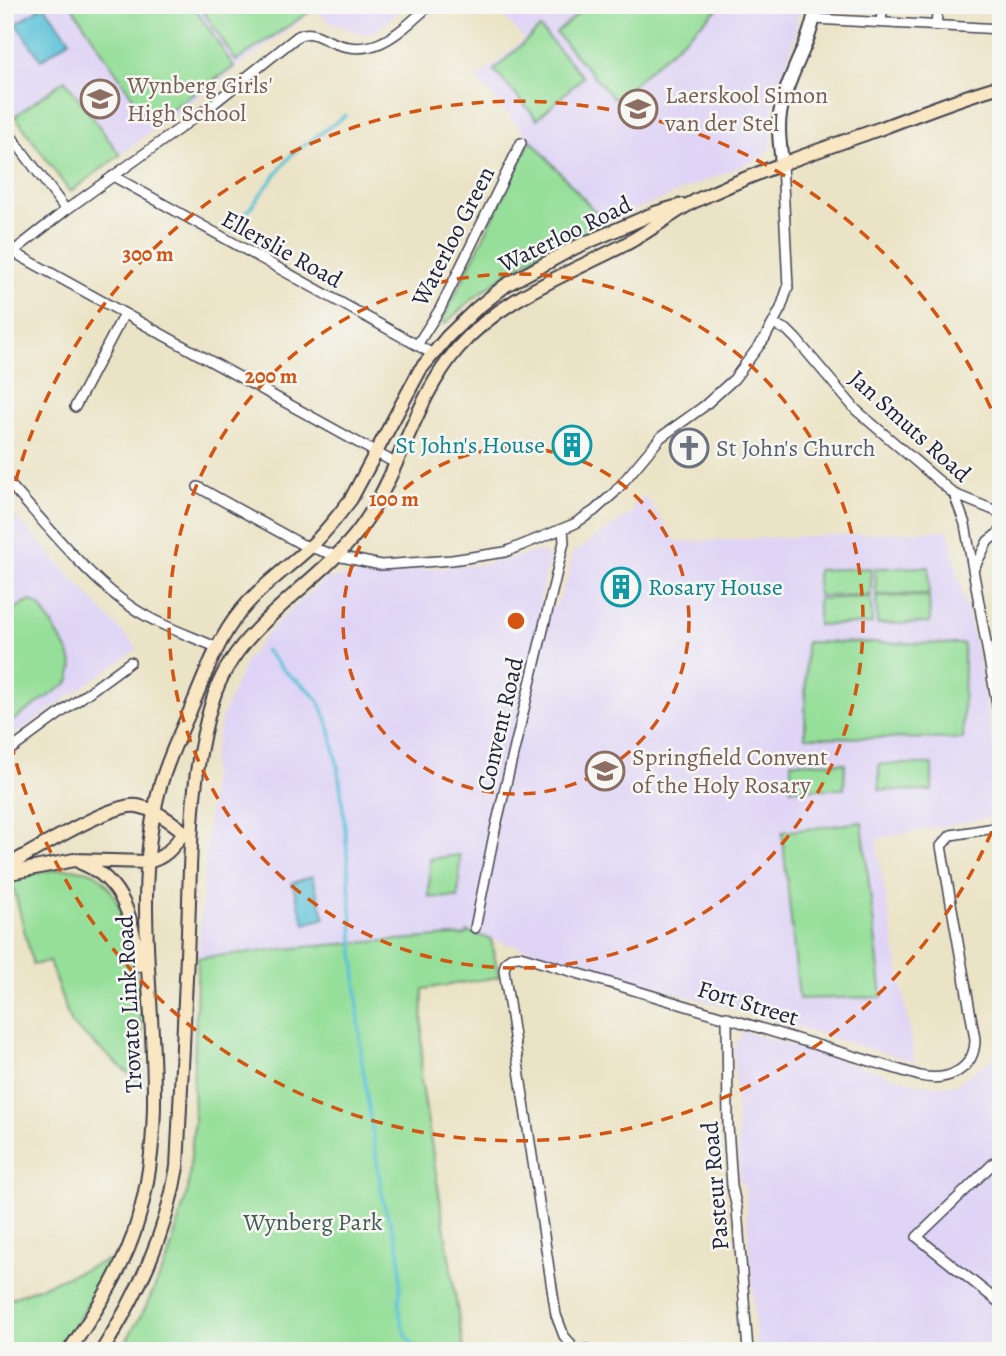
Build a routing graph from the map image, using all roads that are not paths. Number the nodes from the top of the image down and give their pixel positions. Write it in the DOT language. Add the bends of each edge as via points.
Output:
graph roads {
  1 [pos="430,5"];
  2 [pos="883,5"];
  3 [pos="938,5"];
  4 [pos="815,12"];
  5 [pos="881,22"];
  6 [pos="936,25"];
  7 [pos="1001,29"];
  8 [pos="1001,86"];
  9 [pos="5,128"];
  10 [pos="521,143"];
  11 [pos="782,163"];
  12 [pos="113,176"];
  13 [pos="690,204"];
  14 [pos="66,210"];
  15 [pos="9,255"];
  16 [pos="124,314"];
  17 [pos="773,324"];
  18 [pos="417,345"];
  19 [pos="433,355"];
  20 [pos="75,407"];
  21 [pos="376,453"];
  22 [pos="395,463"];
  23 [pos="5,479"];
  24 [pos="198,487"];
  25 [pos="954,495"];
  26 [pos="1001,513"];
  27 [pos="563,529"];
  28 [pos="1001,531"];
  29 [pos="310,547"];
  30 [pos="337,555"];
  31 [pos="972,572"];
  32 [pos="218,648"];
  33 [pos="236,656"];
  34 [pos="130,662"];
  35 [pos="1001,727"];
  36 [pos="205,729"];
  37 [pos="5,754"];
  38 [pos="154,811"];
  39 [pos="1001,827"];
  40 [pos="184,832"];
  41 [pos="74,860"];
  42 [pos="147,862"];
  43 [pos="5,867"];
  44 [pos="5,874"];
  45 [pos="189,899"];
  46 [pos="475,928"];
  47 [pos="150,1007"];
  48 [pos="727,1017"];
  49 [pos="1001,1156"];
  50 [pos="1001,1304"];
  51 [pos="570,1343"];
  52 [pos="69,1351"];
  53 [pos="102,1351"];
  54 [pos="748,1351"];
  1 -- 12 [label="street" via="396,35 372,46 344,46 312,33 298,36"];
  2 -- 5 [label="street"];
  3 -- 6 [label="street"];
  4 -- 5 [label="street"];
  4 -- 11 [label="street" via="781,105"];
  5 -- 6 [label="street"];
  6 -- 7 [label="street"];
  8 -- 11 [label="main road, Waterloo Road"];
  9 -- 14 [label="street"];
  10 -- 18 [label="street, Waterloo Green" via="440,309"];
  11 -- 13 [label="main road, Waterloo Road"];
  11 -- 17 [label="street" via="789,276"];
  12 -- 14 [label="street"];
  12 -- 18 [label="street, Ellerslie Road"];
  13 -- 19 [label="main road, Waterloo Road" via="613,230 528,271 476,309"];
  13 -- 22 [label="main road, Waterloo Road" via="488,319 437,376"];
  14 -- 15 [label="street"];
  15 -- 16 [label="street"];
  16 -- 20 [label="street"];
  16 -- 21 [label="street"];
  17 -- 25 [label="street, Jan Smuts Road" via="796,339 856,410"];
  17 -- 27 [label="street" via="734,379 661,437 594,510"];
  18 -- 19 [label="street, Ellerslie Road"];
  19 -- 21 [label="main road, Waterloo Road" via="409,389"];
  21 -- 22 [label="street"];
  21 -- 29 [label="main road, Waterloo Road" via="351,499"];
  22 -- 30 [label="main road, Waterloo Road" via="365,521"];
  23 -- 32 [label="street" via="127,604"];
  24 -- 29 [label="street"];
  25 -- 26 [label="street, Jan Smuts Road"];
  25 -- 31 [label="street" via="965,524"];
  27 -- 30 [label="street" via="513,550 481,557 381,565"];
  27 -- 46 [label="street, Convent Road" via="564,542"];
  28 -- 31 [label="street" via="988,541"];
  29 -- 30 [label="street"];
  29 -- 32 [label="main road, Waterloo Road" via="239,612"];
  30 -- 33 [label="main road, Waterloo Road" via="263,622"];
  31 -- 35 [label="street"];
  32 -- 38 [label="main road, Trovato Link Road" via="170,758"];
  33 -- 36 [label="main road, Trovato Link Road" via="215,692"];
  34 -- 37 [label="street"];
  36 -- 40 [label="main road" via="191,754"];
  36 -- 45 [label="main road, Trovato Link Road" via="196,776"];
  38 -- 40 [label="main road"];
  38 -- 42 [label="main road, Trovato Link Road"];
  38 -- 43 [label="main road" via="129,805 104,812"];
  39 -- 48 [label="street, Fort Street" via="951,835 940,850 975,1039 972,1056 963,1068 946,1076 920,1076"];
  40 -- 42 [label="main road" via="166,855"];
  40 -- 45 [label="main road" via="183,874"];
  41 -- 42 [label="main road"];
  41 -- 44 [label="main road"];
  41 -- 47 [label="main road" via="103,873 119,894"];
  42 -- 47 [label="main road, Trovato Link Road" via="145,951"];
  45 -- 53 [label="main road, Trovato Link Road" via="172,1197 140,1285"];
  47 -- 52 [label="main road, Trovato Link Road" via="154,1130 138,1221 114,1279"];
  48 -- 51 [label="street, Fort Street" via="520,956 509,959 503,970 556,1315"];
  48 -- 54 [label="street, Pasteur Road" via="728,1126"];
  49 -- 50 [label="street" via="917,1237"];
}
